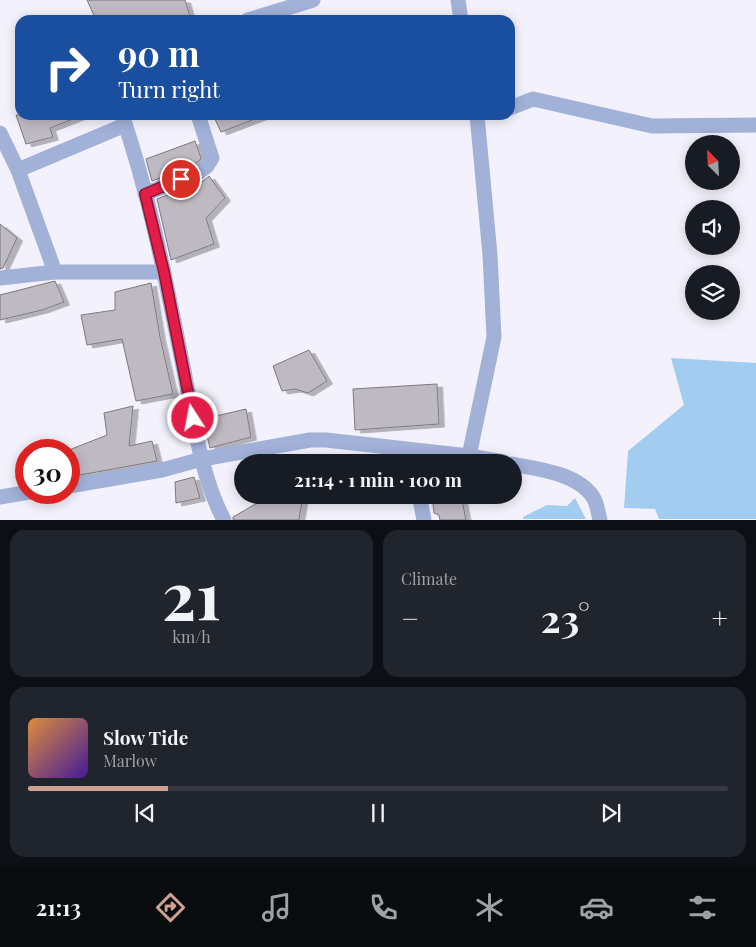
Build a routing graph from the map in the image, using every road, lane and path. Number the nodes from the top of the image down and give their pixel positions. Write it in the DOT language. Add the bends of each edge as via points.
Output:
graph roads {
  1 [pos="313,0"];
  2 [pos="458,0"];
  3 [pos="264,15"];
  4 [pos="460,15"];
  5 [pos="515,106"];
  6 [pos="124,120"];
  7 [pos="200,120"];
  8 [pos="482,120"];
  9 [pos="756,125"];
  10 [pos="0,133"];
  11 [pos="18,170"];
  12 [pos="145,194"];
  13 [pos="55,272"];
  14 [pos="164,272"];
  15 [pos="0,278"];
  16 [pos="402,454"];
  17 [pos="469,454"];
  18 [pos="202,459"];
  19 [pos="522,466"];
  20 [pos="80,484"];
  21 [pos="15,494"];
  22 [pos="0,497"];
  23 [pos="421,504"];
  24 [pos="224,520"];
  25 [pos="424,520"];
  26 [pos="600,520"];
  1 -- 3 [label="street"];
  2 -- 4 [label="street"];
  5 -- 9 [label="street" via="533,99 652,126"];
  6 -- 11 [label="street"];
  6 -- 12 [label="street"];
  7 -- 12 [label="street" via="212,158 208,166"];
  8 -- 17 [label="street" via="494,337"];
  10 -- 11 [label="street"];
  11 -- 13 [label="street"];
  12 -- 14 [label="street"];
  13 -- 14 [label="street"];
  13 -- 15 [label="street"];
  14 -- 18 [label="street"];
  16 -- 18 [label="street" via="310,440"];
  18 -- 20 [label="street" via="162,470"];
  18 -- 24 [label="street"];
  19 -- 26 [label="street" via="549,471 577,482 594,499"];
  21 -- 22 [label="street"];
  23 -- 25 [label="street"];
}
